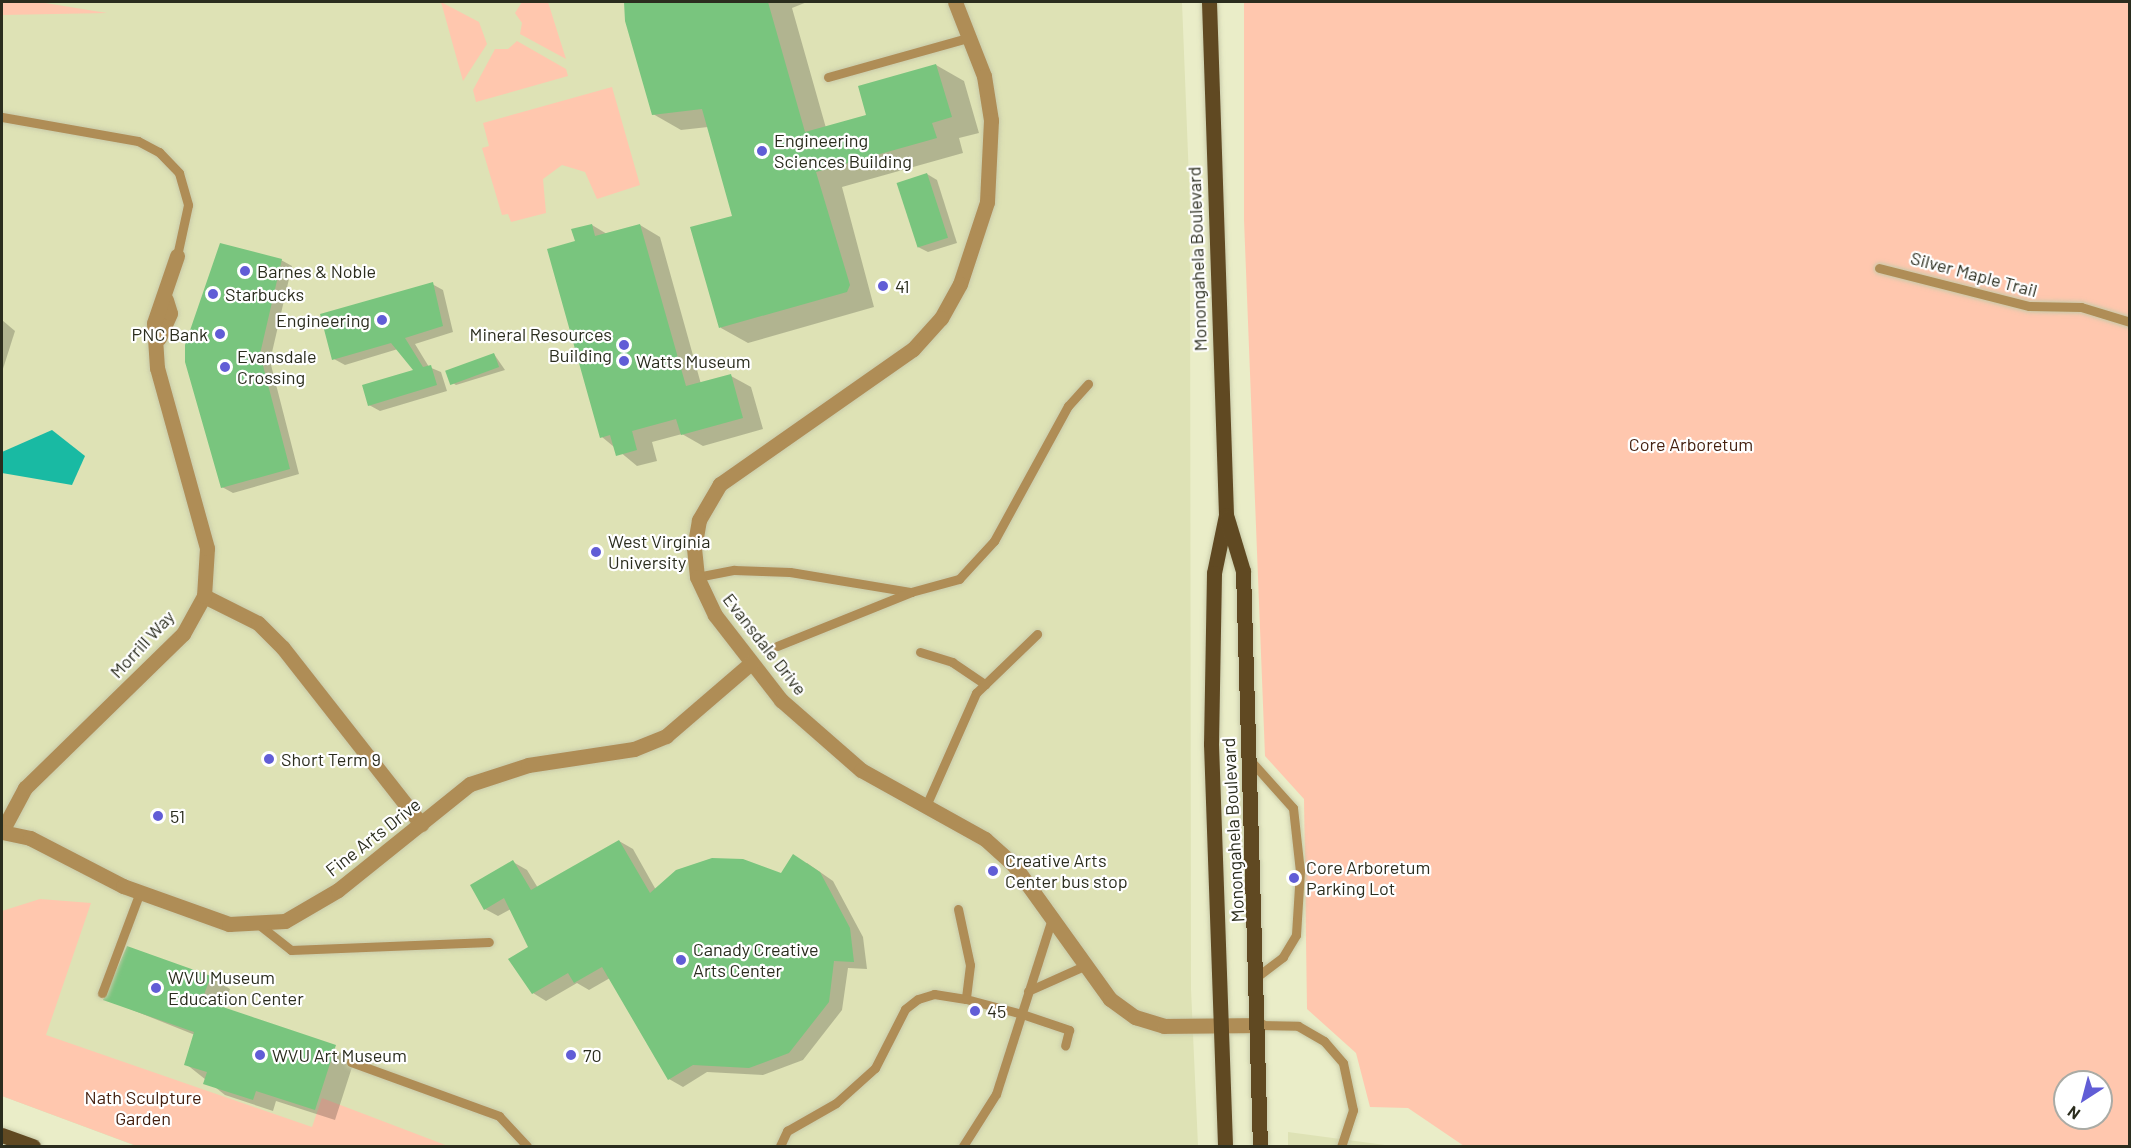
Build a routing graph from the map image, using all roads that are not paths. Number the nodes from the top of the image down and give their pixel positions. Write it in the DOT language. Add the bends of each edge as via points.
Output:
graph roads {
  1 [pos="955,2"];
  2 [pos="1209,2"];
  3 [pos="971,38"];
  4 [pos="828,77"];
  5 [pos="2,117"];
  6 [pos="177,256"];
  7 [pos="1879,268"];
  8 [pos="2130,322"];
  9 [pos="1088,384"];
  10 [pos="1226,515"];
  11 [pos="697,577"];
  12 [pos="911,592"];
  13 [pos="204,596"];
  14 [pos="1037,634"];
  15 [pos="777,646"];
  16 [pos="920,652"];
  17 [pos="751,663"];
  18 [pos="985,684"];
  19 [pos="1248,759"];
  20 [pos="925,808"];
  21 [pos="421,824"];
  22 [pos="2,832"];
  23 [pos="140,892"];
  24 [pos="958,909"];
  25 [pos="1052,919"];
  26 [pos="258,924"];
  27 [pos="489,942"];
  28 [pos="1084,966"];
  29 [pos="1259,975"];
  30 [pos="1028,991"];
  31 [pos="102,993"];
  32 [pos="966,999"];
  33 [pos="1022,1014"];
  34 [pos="1259,1025"];
  35 [pos="1221,1026"];
  36 [pos="1065,1046"];
  37 [pos="351,1062"];
  38 [pos="2,1135"];
  39 [pos="33,1146"];
  40 [pos="527,1146"];
  41 [pos="780,1146"];
  42 [pos="963,1146"];
  43 [pos="1225,1146"];
  44 [pos="1260,1146"];
  45 [pos="1342,1146"];
  1 -- 3 [label="street, Evansdale Drive"];
  2 -- 10 [label="main road, Monongahela Boulevard"];
  3 -- 4 [label="lane"];
  3 -- 11 [label="street, Evansdale Drive" via="987,98 991,164 977,244 960,284 941,318 898,362 720,484 699,520 694,548"];
  5 -- 6 [label="lane" via="138,141 159,152 178,173 188,205"];
  6 -- 13 [label="street, Morrill Way" via="166,300 170,313 159,339 157,368 207,548"];
  7 -- 8 [label="lane, Silver Maple Trail" via="2030,306 2081,307"];
  9 -- 12 [label="lane" via="1068,406 974,569 945,585"];
  10 -- 19 [label="main road, Monongahela Boulevard" via="1243,571"];
  10 -- 35 [label="main road, Monongahela Boulevard" via="1214,573 1211,744"];
  11 -- 12 [label="lane" via="734,570 790,572"];
  11 -- 17 [label="street, Evansdale Drive" via="715,615"];
  12 -- 15 [label="lane"];
  13 -- 21 [label="street" via="240,611 274,640"];
  13 -- 22 [label="street, Morrill Way" via="183,634 25,788"];
  14 -- 18 [label="lane"];
  16 -- 18 [label="lane" via="952,662"];
  17 -- 20 [label="street, Evansdale Drive" via="814,732 861,770"];
  17 -- 21 [label="street, Fine Arts Drive" via="666,736 634,748 492,774"];
  18 -- 20 [label="lane" via="962,720"];
  19 -- 29 [label="main road, Monongahela Boulevard"];
  19 -- 29 [label="lane" via="1293,808 1300,871 1296,935 1283,957"];
  20 -- 25 [label="street, Evansdale Drive" via="986,839 1013,864"];
  21 -- 26 [label="street, Fine Arts Drive" via="307,910 285,921"];
  22 -- 23 [label="street, Fine Arts Drive" via="30,838"];
  23 -- 26 [label="street, Fine Arts Drive" via="229,924"];
  23 -- 31 [label="lane"];
  24 -- 32 [label="lane" via="970,965"];
  25 -- 28 [label="street, Evansdale Drive"];
  25 -- 30 [label="lane"];
  26 -- 27 [label="lane" via="291,950"];
  28 -- 30 [label="lane"];
  28 -- 35 [label="street, Evansdale Drive" via="1110,999 1135,1017 1164,1026"];
  29 -- 34 [label="main road, Monongahela Boulevard"];
  30 -- 33 [label="lane"];
  32 -- 33 [label="lane"];
  32 -- 41 [label="lane" via="934,994 905,1009 875,1068 836,1103 787,1131"];
  33 -- 36 [label="lane" via="1069,1030"];
  33 -- 42 [label="lane" via="996,1094"];
  34 -- 35 [label="street, Evansdale Drive"];
  34 -- 44 [label="main road, Monongahela Boulevard"];
  34 -- 45 [label="lane" via="1298,1026 1324,1041 1343,1063 1353,1110"];
  35 -- 43 [label="main road, Monongahela Boulevard"];
  37 -- 40 [label="lane" via="499,1116"];
  38 -- 39 [label="main road"];
}
